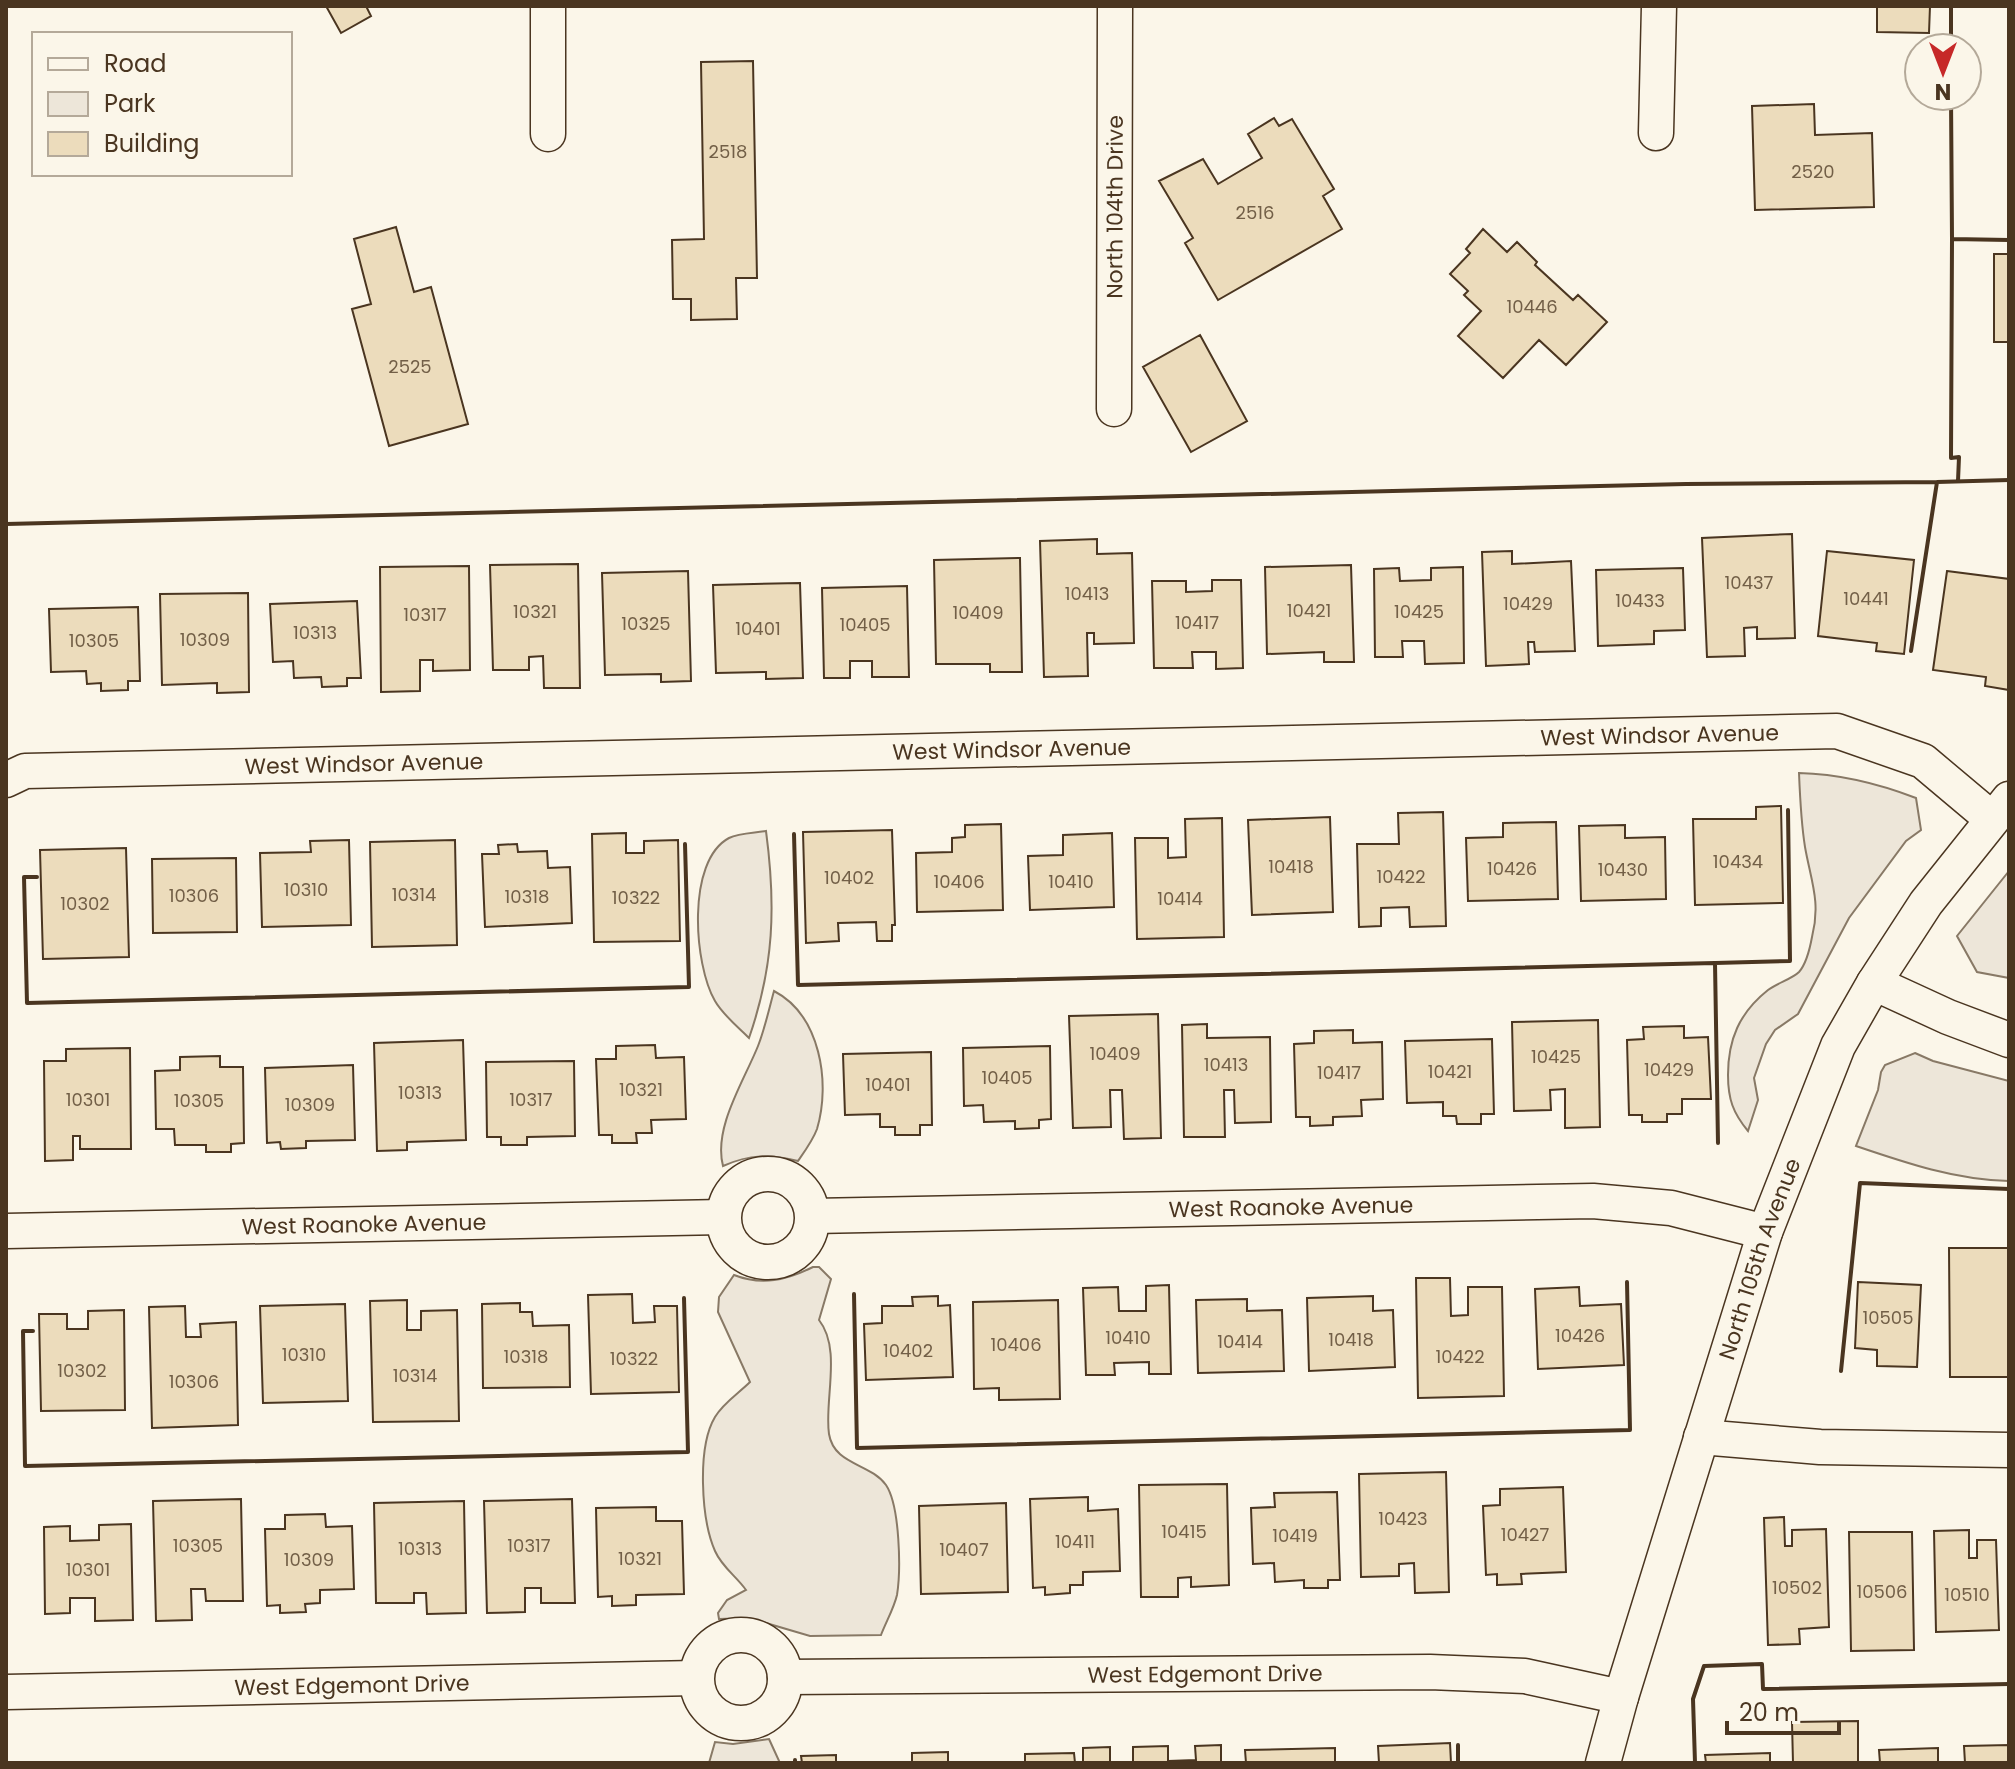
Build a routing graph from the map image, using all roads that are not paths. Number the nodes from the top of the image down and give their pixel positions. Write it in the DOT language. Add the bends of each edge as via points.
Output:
graph roads {
  1 [pos="548,6"];
  2 [pos="1115,6"];
  3 [pos="1659,6"];
  4 [pos="1656,133"];
  5 [pos="548,134"];
  6 [pos="1114,409"];
  7 [pos="6,780"];
  8 [pos="2000,809"];
  9 [pos="1874,983"];
  10 [pos="2009,1040"];
  11 [pos="813,1216"];
  12 [pos="723,1217"];
  13 [pos="6,1231"];
  14 [pos="1765,1232"];
  15 [pos="1701,1437"];
  16 [pos="2009,1450"];
  17 [pos="785,1677"];
  18 [pos="696,1678"];
  19 [pos="6,1692"];
  20 [pos="1621,1697"];
  21 [pos="1603,1763"];
  1 -- 5 [label="street"];
  2 -- 6 [label="street, North 104th Drive"];
  3 -- 4 [label="street"];
  7 -- 8 [label="street, West Windsor Avenue" via="25,771 1837,731 1923,761"];
  8 -- 9 [label="street, North 105th Avenue" via="1926,903"];
  9 -- 10 [label="street"];
  9 -- 14 [label="street, North 105th Avenue" via="1838,1046"];
  11 -- 12 [label="street" via="801,1188 790,1179 760,1174 734,1190"];
  11 -- 12 [label="street" via="805,1243 783,1260 769,1262 742,1254 725,1232"];
  11 -- 14 [label="street, West Roanoke Avenue" via="1593,1201 1671,1208"];
  12 -- 13 [label="street, West Roanoke Avenue"];
  14 -- 15 [label="street, North 105th Avenue"];
  15 -- 16 [label="street" via="1820,1447"];
  15 -- 20 [label="street, North 105th Avenue"];
  17 -- 18 [label="street" via="777,1652 739,1634 713,1644 701,1659"];
  17 -- 18 [label="street" via="775,1708 750,1722 719,1718 698,1693"];
  17 -- 20 [label="street, West Edgemont Drive" via="1430,1672 1525,1676"];
  18 -- 19 [label="street, West Edgemont Drive"];
  20 -- 21 [label="street, North 105th Avenue"];
}
